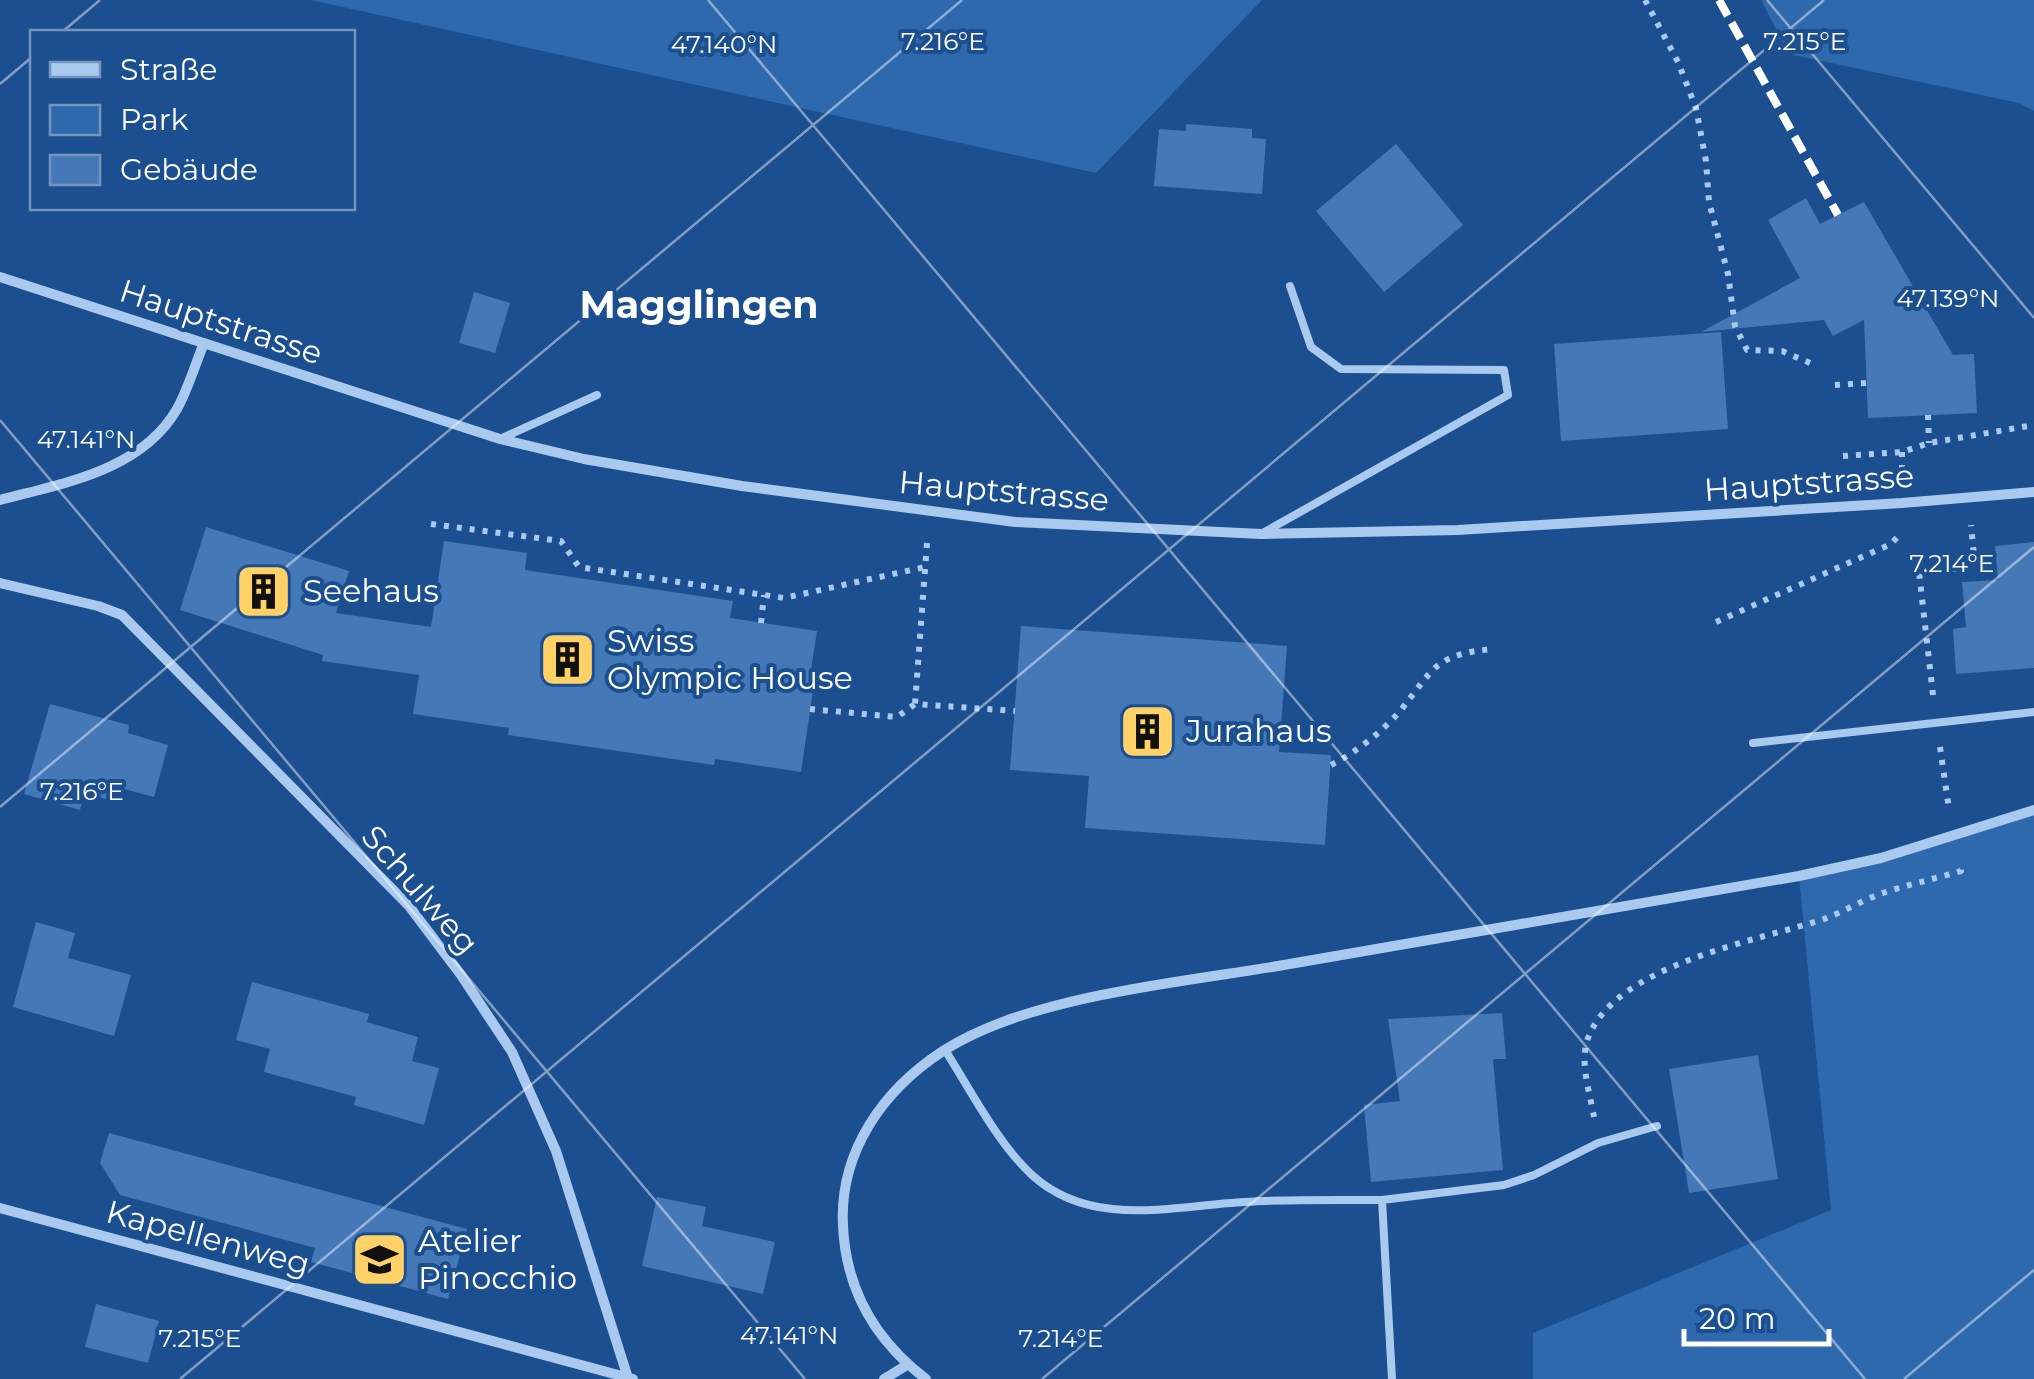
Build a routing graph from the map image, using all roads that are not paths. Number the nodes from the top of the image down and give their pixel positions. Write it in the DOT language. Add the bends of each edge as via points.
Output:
graph roads {
  1 [pos="0,276"];
  2 [pos="1290,286"];
  3 [pos="204,343"];
  4 [pos="597,395"];
  5 [pos="500,439"];
  6 [pos="2034,492"];
  7 [pos="0,500"];
  8 [pos="1261,534"];
  9 [pos="0,582"];
  10 [pos="2034,712"];
  11 [pos="1753,743"];
  12 [pos="2034,810"];
  13 [pos="944,1050"];
  14 [pos="1657,1126"];
  15 [pos="1382,1200"];
  16 [pos="0,1208"];
  17 [pos="908,1365"];
  18 [pos="631,1379"];
  19 [pos="884,1379"];
  20 [pos="926,1379"];
  21 [pos="1392,1379"];
  1 -- 3 [label="street, Hauptstrasse"];
  2 -- 8 [label="lane" via="1311,348 1341,369 1504,370 1508,396"];
  3 -- 5 [label="street, Hauptstrasse"];
  3 -- 7 [label="street" via="178,408 137,452 98,473"];
  4 -- 5 [label="lane"];
  5 -- 8 [label="street, Hauptstrasse" via="742,486 1015,522"];
  6 -- 8 [label="street, Hauptstrasse" via="1458,530"];
  9 -- 18 [label="street, Schulweg" via="122,616 409,906 512,1052 556,1151"];
  10 -- 11 [label="lane"];
  12 -- 13 [label="street" via="1799,876 1031,1012"];
  13 -- 15 [label="lane" via="1014,1154 1066,1199 1153,1211"];
  13 -- 17 [label="street" via="879,1108 851,1162 842,1205 847,1260 865,1313"];
  14 -- 15 [label="lane" via="1598,1143 1504,1185"];
  15 -- 21 [label="lane"];
  16 -- 18 [label="street, Kapellenweg"];
  17 -- 19 [label="street"];
  17 -- 20 [label="street"];
}
